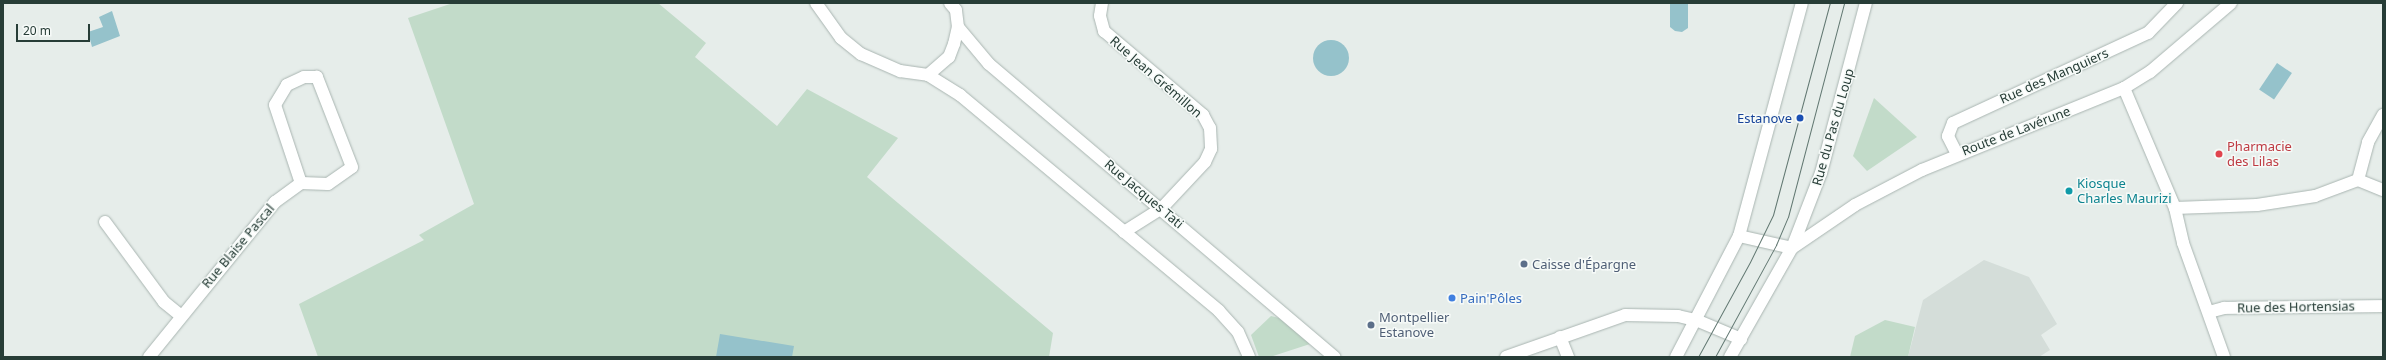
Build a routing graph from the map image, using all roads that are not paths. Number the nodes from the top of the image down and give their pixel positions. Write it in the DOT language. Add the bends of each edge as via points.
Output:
graph roads {
  1 [pos="816,3"];
  2 [pos="1102,3"];
  3 [pos="1802,3"];
  4 [pos="1866,3"];
  5 [pos="2177,3"];
  6 [pos="2231,3"];
  7 [pos="956,5"];
  8 [pos="958,27"];
  9 [pos="928,75"];
  10 [pos="2124,88"];
  11 [pos="2383,115"];
  12 [pos="1957,154"];
  13 [pos="2358,180"];
  14 [pos="301,183"];
  15 [pos="2383,190"];
  16 [pos="1162,208"];
  17 [pos="2175,208"];
  18 [pos="105,222"];
  19 [pos="1124,232"];
  20 [pos="1739,236"];
  21 [pos="1792,248"];
  22 [pos="2383,306"];
  23 [pos="2209,312"];
  24 [pos="180,315"];
  25 [pos="1696,320"];
  26 [pos="1560,337"];
  27 [pos="1741,339"];
  28 [pos="149,357"];
  29 [pos="1249,357"];
  30 [pos="1335,357"];
  31 [pos="1506,357"];
  32 [pos="1568,357"];
  33 [pos="1676,357"];
  34 [pos="1730,357"];
  35 [pos="2224,357"];
  1 -- 9 [label="street" via="841,38 861,54 900,72"];
  2 -- 16 [label="street, Rue Jean Grémillon" via="1100,16 1104,31 1203,116 1210,128 1211,149 1205,162"];
  3 -- 20 [label="street"];
  4 -- 21 [label="street, Rue du Pas du Loup" via="1821,173"];
  5 -- 12 [label="street, Rue des Manguiers" via="2148,33 1953,123 1948,136"];
  6 -- 10 [label="street, Route de Lavérune" via="2150,72"];
  7 -- 8 [label="street"];
  8 -- 9 [label="street" via="949,57"];
  8 -- 16 [label="street, Rue Jacques Tati" via="989,64"];
  9 -- 19 [label="street" via="960,95"];
  10 -- 12 [label="street, Route de Lavérune"];
  10 -- 17 [label="street"];
  11 -- 13 [label="street" via="2368,142"];
  12 -- 21 [label="street, Route de Lavérune" via="1855,205"];
  13 -- 15 [label="street"];
  13 -- 17 [label="street" via="2315,196 2258,205"];
  14 -- 14 [label="street" via="275,105 287,85 304,77 317,77 352,167 328,184"];
  14 -- 24 [label="street, Rue Blaise Pascal" via="275,202"];
  16 -- 19 [label="street, Rue Jean Grémillon"];
  16 -- 30 [label="street, Rue Jacques Tati"];
  17 -- 23 [label="street" via="2183,243"];
  18 -- 24 [label="street" via="164,302"];
  19 -- 29 [label="street" via="1219,311 1238,332"];
  20 -- 21 [label="street"];
  20 -- 25 [label="street"];
  21 -- 27 [label="street, Route de Lavérune"];
  22 -- 23 [label="street, Rue des Hortensias" via="2224,308"];
  23 -- 35 [label="street"];
  24 -- 28 [label="street, Rue Blaise Pascal"];
  25 -- 26 [label="street" via="1678,316 1625,315"];
  25 -- 27 [label="street"];
  25 -- 33 [label="street"];
  26 -- 31 [label="street"];
  26 -- 32 [label="street"];
  27 -- 34 [label="street, Route de Lavérune"];
}
